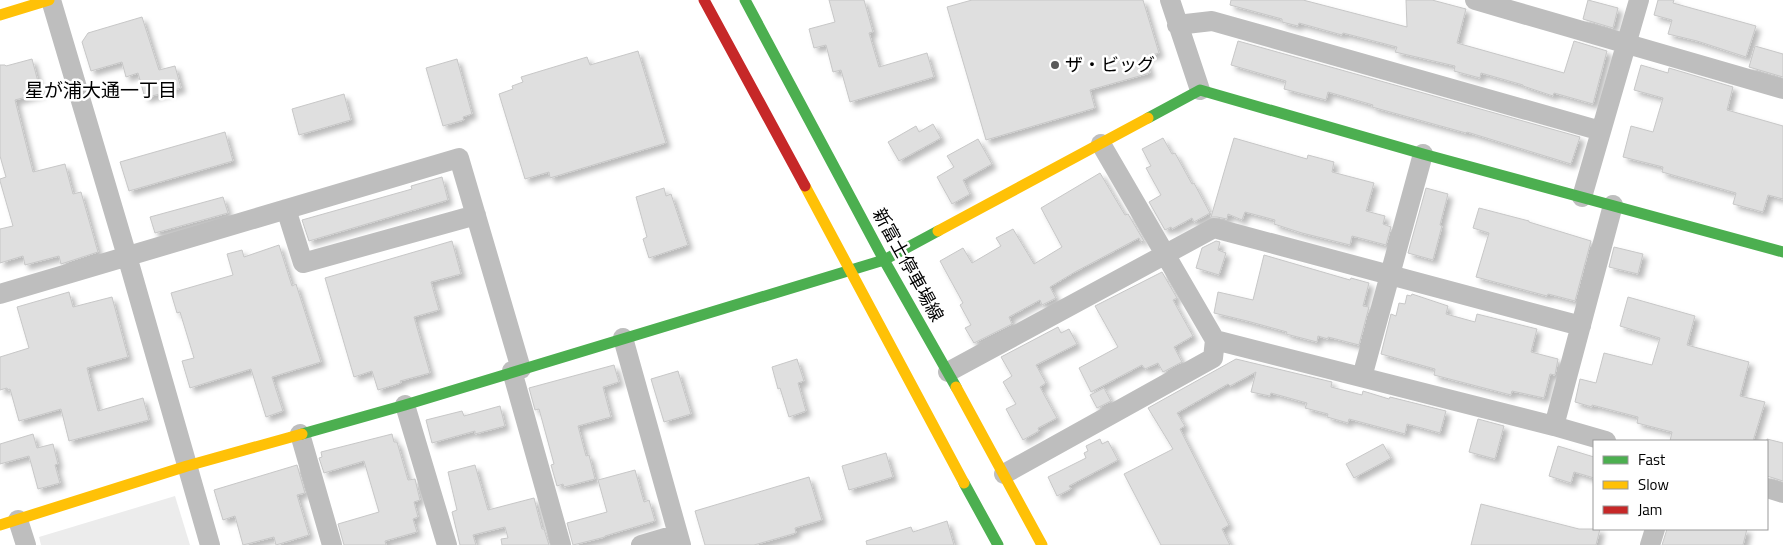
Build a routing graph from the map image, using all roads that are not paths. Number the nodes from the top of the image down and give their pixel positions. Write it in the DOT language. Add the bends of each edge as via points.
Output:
graph roads {
  1 [pos="50,0"];
  2 [pos="704,0"];
  3 [pos="745,0"];
  4 [pos="1170,0"];
  5 [pos="1476,0"];
  6 [pos="1639,0"];
  7 [pos="0,14"];
  8 [pos="1178,26"];
  9 [pos="1626,43"];
  10 [pos="1783,89"];
  11 [pos="1200,90"];
  12 [pos="1601,131"];
  13 [pos="1101,144"];
  14 [pos="1424,154"];
  15 [pos="1582,197"];
  16 [pos="1613,205"];
  17 [pos="286,209"];
  18 [pos="476,215"];
  19 [pos="1783,252"];
  20 [pos="1166,255"];
  21 [pos="127,256"];
  22 [pos="884,260"];
  23 [pos="851,270"];
  24 [pos="1390,275"];
  25 [pos="0,294"];
  26 [pos="1581,326"];
  27 [pos="622,338"];
  28 [pos="1215,340"];
  29 [pos="517,370"];
  30 [pos="948,372"];
  31 [pos="1362,377"];
  32 [pos="405,405"];
  33 [pos="1554,426"];
  34 [pos="300,434"];
  35 [pos="1603,440"];
  36 [pos="186,466"];
  37 [pos="1004,474"];
  38 [pos="1768,488"];
  39 [pos="1783,493"];
  40 [pos="9,522"];
  41 [pos="1655,530"];
  42 [pos="679,540"];
  43 [pos="26,545"];
  44 [pos="210,545"];
  45 [pos="332,545"];
  46 [pos="447,545"];
  47 [pos="562,545"];
  48 [pos="641,545"];
  49 [pos="998,545"];
  50 [pos="1042,545"];
  51 [pos="1650,545"];
  1 -- 7 [label="main road"];
  1 -- 21 [label="street"];
  2 -- 23 [label="main road"];
  3 -- 22 [label="main road, 新富士停車場線"];
  4 -- 8 [label="street"];
  5 -- 9 [label="street"];
  6 -- 9 [label="street"];
  8 -- 11 [label="street"];
  8 -- 12 [label="street" via="1212,21"];
  9 -- 10 [label="street"];
  9 -- 12 [label="street"];
  11 -- 13 [label="main road"];
  11 -- 14 [label="main road"];
  12 -- 15 [label="street"];
  13 -- 20 [label="street"];
  13 -- 22 [label="main road"];
  14 -- 15 [label="main road"];
  14 -- 24 [label="street"];
  15 -- 16 [label="main road"];
  16 -- 19 [label="main road"];
  16 -- 26 [label="street"];
  17 -- 18 [label="street" via="303,263"];
  17 -- 18 [label="street" via="460,158"];
  17 -- 21 [label="street"];
  18 -- 29 [label="street"];
  20 -- 24 [label="street" via="1214,228"];
  20 -- 28 [label="street"];
  20 -- 30 [label="street"];
  21 -- 25 [label="street"];
  21 -- 36 [label="street"];
  22 -- 23 [label="main road"];
  22 -- 30 [label="main road, 新富士停車場線"];
  23 -- 27 [label="main road"];
  23 -- 49 [label="main road"];
  24 -- 26 [label="street"];
  24 -- 31 [label="street"];
  26 -- 33 [label="street"];
  27 -- 29 [label="main road"];
  27 -- 42 [label="street"];
  28 -- 31 [label="street"];
  28 -- 37 [label="street" via="1214,358"];
  29 -- 32 [label="main road"];
  29 -- 47 [label="street"];
  30 -- 37 [label="main road, 新富士停車場線"];
  31 -- 33 [label="street"];
  32 -- 34 [label="main road"];
  32 -- 46 [label="street"];
  33 -- 35 [label="street"];
  34 -- 36 [label="main road"];
  34 -- 45 [label="street"];
  36 -- 40 [label="main road"];
  36 -- 44 [label="street"];
  37 -- 50 [label="main road, 新富士停車場線"];
  38 -- 39 [label="street"];
  40 -- 43 [label="street"];
  41 -- 51 [label="street"];
  42 -- 48 [label="street"];
}
